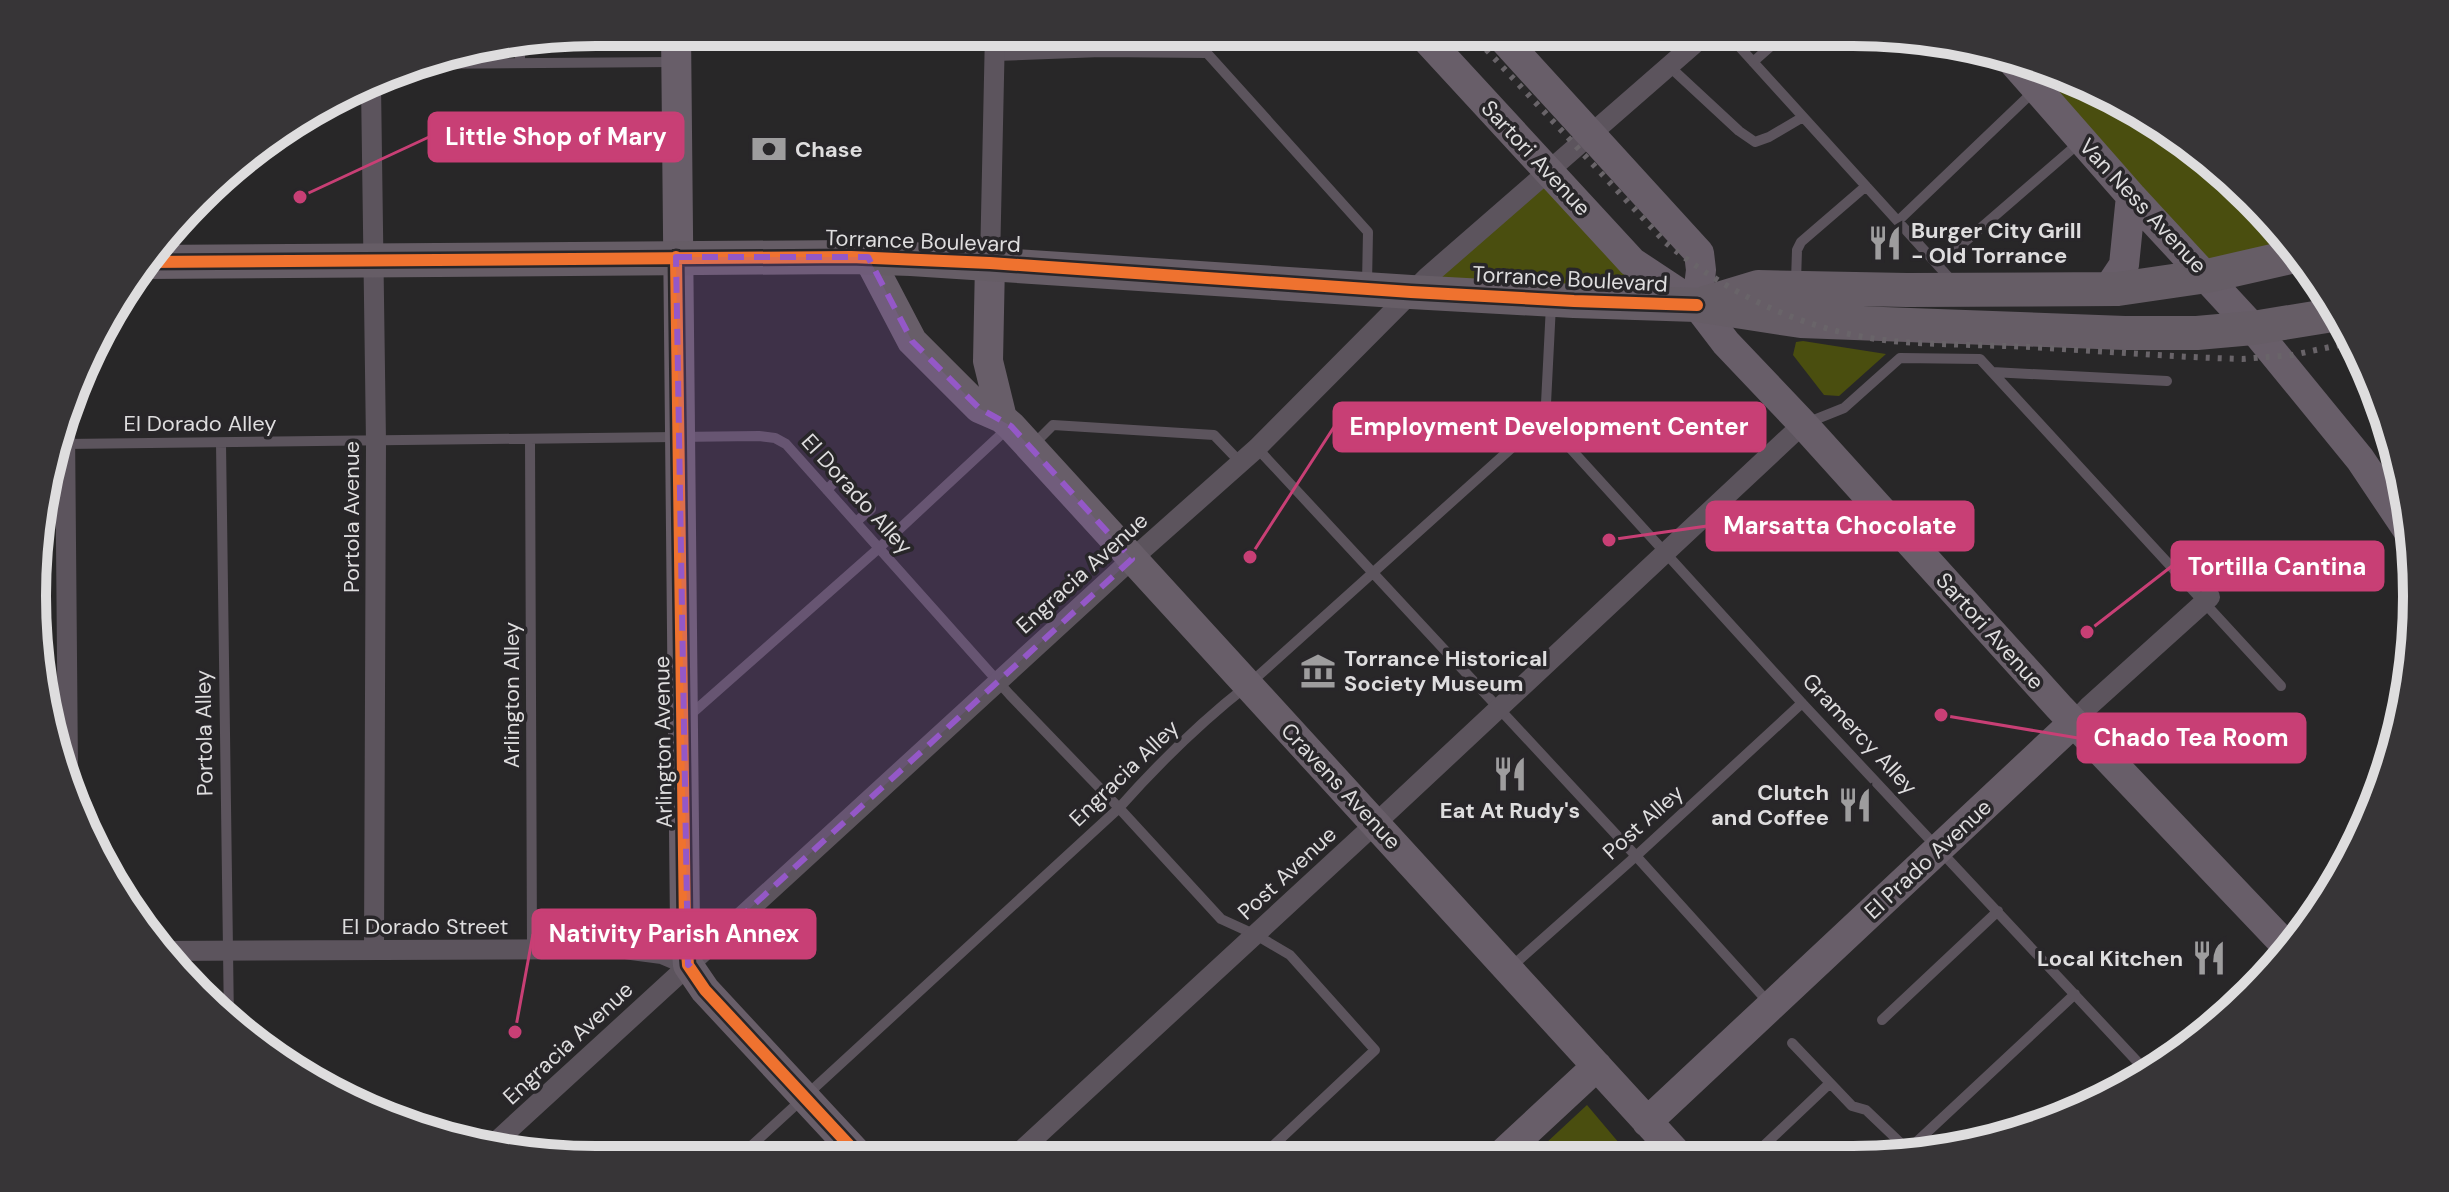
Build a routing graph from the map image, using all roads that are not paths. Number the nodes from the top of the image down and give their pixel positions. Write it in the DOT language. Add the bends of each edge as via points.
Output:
graph roads {
  1 [pos="995,46"];
  2 [pos="1200,46"];
  3 [pos="1433,46"];
  4 [pos="1510,46"];
  5 [pos="1693,46"];
  6 [pos="1739,46"];
  7 [pos="1771,46"];
  8 [pos="676,47"];
  9 [pos="520,52"];
  10 [pos="1206,53"];
  11 [pos="995,56"];
  12 [pos="1753,62"];
  13 [pos="520,63"];
  14 [pos="460,64"];
  15 [pos="1670,67"];
  16 [pos="2023,73"];
  17 [pos="2037,89"];
  18 [pos="371,95"];
  19 [pos="1803,117"];
  20 [pos="1591,134"];
  21 [pos="2082,140"];
  22 [pos="1549,172"];
  23 [pos="1866,186"];
  24 [pos="2131,196"];
  25 [pos="1898,221"];
  26 [pos="676,257"];
  27 [pos="868,257"];
  28 [pos="2287,258"];
  29 [pos="373,261"];
  30 [pos="159,262"];
  31 [pos="990,263"];
  32 [pos="2207,276"];
  33 [pos="1949,277"];
  34 [pos="1796,288"];
  35 [pos="1367,289"];
  36 [pos="2108,289"];
  37 [pos="1411,292"];
  38 [pos="1551,300"];
  39 [pos="1697,305"];
  40 [pos="2326,316"];
  41 [pos="2253,328"];
  42 [pos="1992,372"];
  43 [pos="2167,381"];
  44 [pos="1545,423"];
  45 [pos="1803,424"];
  46 [pos="1014,430"];
  47 [pos="679,436"];
  48 [pos="69,439"];
  49 [pos="530,440"];
  50 [pos="376,442"];
  51 [pos="221,443"];
  52 [pos="1257,448"];
  53 [pos="63,461"];
  54 [pos="1241,463"];
  55 [pos="841,475"];
  56 [pos="827,490"];
  57 [pos="2394,503"];
  58 [pos="871,509"];
  59 [pos="856,522"];
  60 [pos="879,548"];
  61 [pos="1666,553"];
  62 [pos="1132,559"];
  63 [pos="1373,574"];
  64 [pos="2207,600"];
  65 [pos="999,681"];
  66 [pos="1248,685"];
  67 [pos="2281,686"];
  68 [pos="1802,703"];
  69 [pos="1499,708"];
  70 [pos="682,721"];
  71 [pos="2073,723"];
  72 [pos="68,747"];
  73 [pos="1119,808"];
  74 [pos="1375,824"];
  75 [pos="1939,848"];
  76 [pos="1636,856"];
  77 [pos="1998,911"];
  78 [pos="1256,935"];
  79 [pos="2281,941"];
  80 [pos="532,949"];
  81 [pos="374,950"];
  82 [pos="176,951"];
  83 [pos="227,951"];
  84 [pos="688,965"];
  85 [pos="1509,969"];
  86 [pos="2075,994"];
  87 [pos="229,1006"];
  88 [pos="1771,1006"];
  89 [pos="1882,1020"];
  90 [pos="1792,1043"];
  91 [pos="2140,1065"];
  92 [pos="1597,1066"];
  93 [pos="1830,1083"];
  94 [pos="805,1098"];
  95 [pos="1647,1122"];
  96 [pos="501,1137"];
  97 [pos="1922,1141"];
  98 [pos="1901,1144"];
  99 [pos="751,1146"];
  100 [pos="850,1146"];
  101 [pos="1026,1146"];
  102 [pos="1273,1146"];
  103 [pos="1511,1146"];
  104 [pos="1670,1146"];
  105 [pos="1764,1146"];
  1 -- 11 [label="street, Cravens Avenue"];
  2 -- 10 [label="lane"];
  3 -- 22 [label="street, Sartori Avenue"];
  4 -- 20 [label="street"];
  5 -- 15 [label="street, Engracia Avenue"];
  6 -- 12 [label="lane"];
  7 -- 12 [label="lane"];
  8 -- 13 [label="lane"];
  8 -- 26 [label="street, Arlington Avenue"];
  9 -- 13 [label="lane"];
  10 -- 11 [label="lane"];
  10 -- 35 [label="lane" via="1368,232"];
  11 -- 31 [label="street, Cravens Avenue"];
  12 -- 19 [label="lane"];
  13 -- 14 [label="lane"];
  15 -- 19 [label="lane" via="1755,142"];
  15 -- 20 [label="street, Engracia Avenue"];
  16 -- 17 [label="street, Van Ness Avenue"];
  17 -- 21 [label="street, Van Ness Avenue"];
  17 -- 25 [label="lane"];
  18 -- 29 [label="street, Portola Avenue"];
  19 -- 23 [label="lane"];
  20 -- 22 [label="street, Engracia Avenue"];
  20 -- 39 [label="street" via="1699,253"];
  21 -- 24 [label="street, Van Ness Avenue"];
  21 -- 33 [label="lane"];
  22 -- 37 [label="street, Engracia Avenue"];
  22 -- 39 [label="street, Sartori Avenue" via="1632,262"];
  23 -- 25 [label="lane"];
  23 -- 34 [label="lane" via="1801,242"];
  24 -- 32 [label="street, Van Ness Avenue"];
  24 -- 36 [label="street" via="2124,265"];
  25 -- 33 [label="lane"];
  26 -- 27 [label="main road, Torrance Boulevard"];
  26 -- 29 [label="main road, Torrance Boulevard"];
  26 -- 47 [label="street, Arlington Avenue"];
  27 -- 31 [label="main road, Torrance Boulevard"];
  27 -- 46 [label="street, Cravens Avenue" via="912,341 979,408"];
  28 -- 32 [label="main road, Torrance Boulevard"];
  29 -- 30 [label="main road, Torrance Boulevard"];
  29 -- 50 [label="street, Portola Avenue"];
  31 -- 35 [label="main road, Torrance Boulevard"];
  31 -- 46 [label="street, Cravens Avenue" via="988,361"];
  32 -- 36 [label="main road, Torrance Boulevard"];
  32 -- 41 [label="street, Van Ness Avenue"];
  33 -- 34 [label="main road, Torrance Boulevard"];
  33 -- 36 [label="main road, Torrance Boulevard"];
  34 -- 39 [label="main road, Torrance Boulevard" via="1758,287"];
  35 -- 37 [label="main road, Torrance Boulevard"];
  37 -- 38 [label="main road, Torrance Boulevard"];
  37 -- 52 [label="street, Engracia Avenue"];
  38 -- 39 [label="main road, Torrance Boulevard"];
  38 -- 44 [label="lane"];
  39 -- 41 [label="main road, Torrance Boulevard" via="1801,321 2125,333"];
  39 -- 45 [label="street, Sartori Avenue"];
  40 -- 41 [label="main road, Torrance Boulevard"];
  41 -- 57 [label="street, Van Ness Avenue"];
  42 -- 43 [label="lane"];
  42 -- 45 [label="lane" via="1980,359 1900,358 1844,408"];
  42 -- 64 [label="lane"];
  44 -- 61 [label="lane, Gramercy Alley"];
  44 -- 63 [label="lane, Engracia Alley"];
  45 -- 61 [label="street, Post Avenue"];
  45 -- 71 [label="street, Sartori Avenue"];
  46 -- 54 [label="lane" via="1053,425 1214,435"];
  46 -- 60 [label="lane"];
  46 -- 62 [label="street, Cravens Avenue"];
  47 -- 49 [label="lane, El Dorado Alley"];
  47 -- 56 [label="lane, El Dorado Alley" via="775,438"];
  47 -- 70 [label="street, Arlington Avenue"];
  48 -- 51 [label="lane, El Dorado Alley"];
  49 -- 50 [label="lane, El Dorado Alley"];
  49 -- 80 [label="lane, Arlington Alley"];
  50 -- 51 [label="lane, El Dorado Alley"];
  50 -- 81 [label="street, Portola Avenue"];
  51 -- 83 [label="lane, Portola Alley"];
  52 -- 54 [label="street, Engracia Avenue"];
  52 -- 63 [label="lane"];
  53 -- 72 [label="street"];
  54 -- 62 [label="street, Engracia Avenue"];
  55 -- 56 [label="lane"];
  56 -- 59 [label="lane, El Dorado Alley"];
  58 -- 59 [label="lane"];
  59 -- 60 [label="lane, El Dorado Alley"];
  60 -- 65 [label="lane, El Dorado Alley"];
  60 -- 70 [label="lane"];
  61 -- 68 [label="lane, Gramercy Alley"];
  61 -- 69 [label="street, Post Avenue"];
  62 -- 65 [label="street, Engracia Avenue"];
  62 -- 66 [label="street, Cravens Avenue"];
  63 -- 66 [label="lane, Engracia Alley"];
  63 -- 69 [label="lane"];
  64 -- 67 [label="lane"];
  64 -- 71 [label="street, El Prado Avenue"];
  65 -- 73 [label="lane, El Dorado Alley"];
  65 -- 84 [label="street, Engracia Avenue"];
  66 -- 73 [label="lane, Engracia Alley"];
  66 -- 74 [label="street, Cravens Avenue"];
  68 -- 75 [label="lane, Gramercy Alley"];
  68 -- 76 [label="lane, Post Alley"];
  69 -- 74 [label="street, Post Avenue"];
  69 -- 76 [label="lane"];
  70 -- 84 [label="street, Arlington Avenue"];
  71 -- 75 [label="street, El Prado Avenue"];
  71 -- 79 [label="street, Sartori Avenue"];
  73 -- 78 [label="lane, El Dorado Alley" via="1223,921"];
  73 -- 94 [label="lane, Engracia Alley"];
  74 -- 78 [label="street, Post Avenue"];
  74 -- 85 [label="street, Cravens Avenue"];
  75 -- 77 [label="lane, Gramercy Alley"];
  75 -- 88 [label="street, El Prado Avenue"];
  76 -- 85 [label="lane, Post Alley"];
  76 -- 88 [label="lane"];
  77 -- 86 [label="lane, Gramercy Alley"];
  77 -- 89 [label="lane"];
  78 -- 101 [label="street, Post Avenue"];
  78 -- 102 [label="lane, El Dorado Alley" via="1290,955 1375,1050"];
  80 -- 81 [label="street, El Dorado Street"];
  80 -- 84 [label="street, El Dorado Street" via="624,949 662,954"];
  81 -- 83 [label="street, El Dorado Street"];
  82 -- 83 [label="street, El Dorado Street"];
  83 -- 87 [label="lane, Portola Alley"];
  84 -- 94 [label="street"];
  84 -- 96 [label="street, Engracia Avenue"];
  85 -- 92 [label="street, Cravens Avenue"];
  86 -- 91 [label="lane, Gramercy Alley"];
  86 -- 97 [label="lane"];
  88 -- 95 [label="street, El Prado Avenue"];
  90 -- 93 [label="lane"];
  92 -- 95 [label="street, Cravens Avenue"];
  92 -- 103 [label="street"];
  93 -- 98 [label="lane"];
  93 -- 105 [label="lane"];
  94 -- 99 [label="lane, Engracia Alley"];
  94 -- 100 [label="street"];
  95 -- 104 [label="street, Cravens Avenue"];
}
